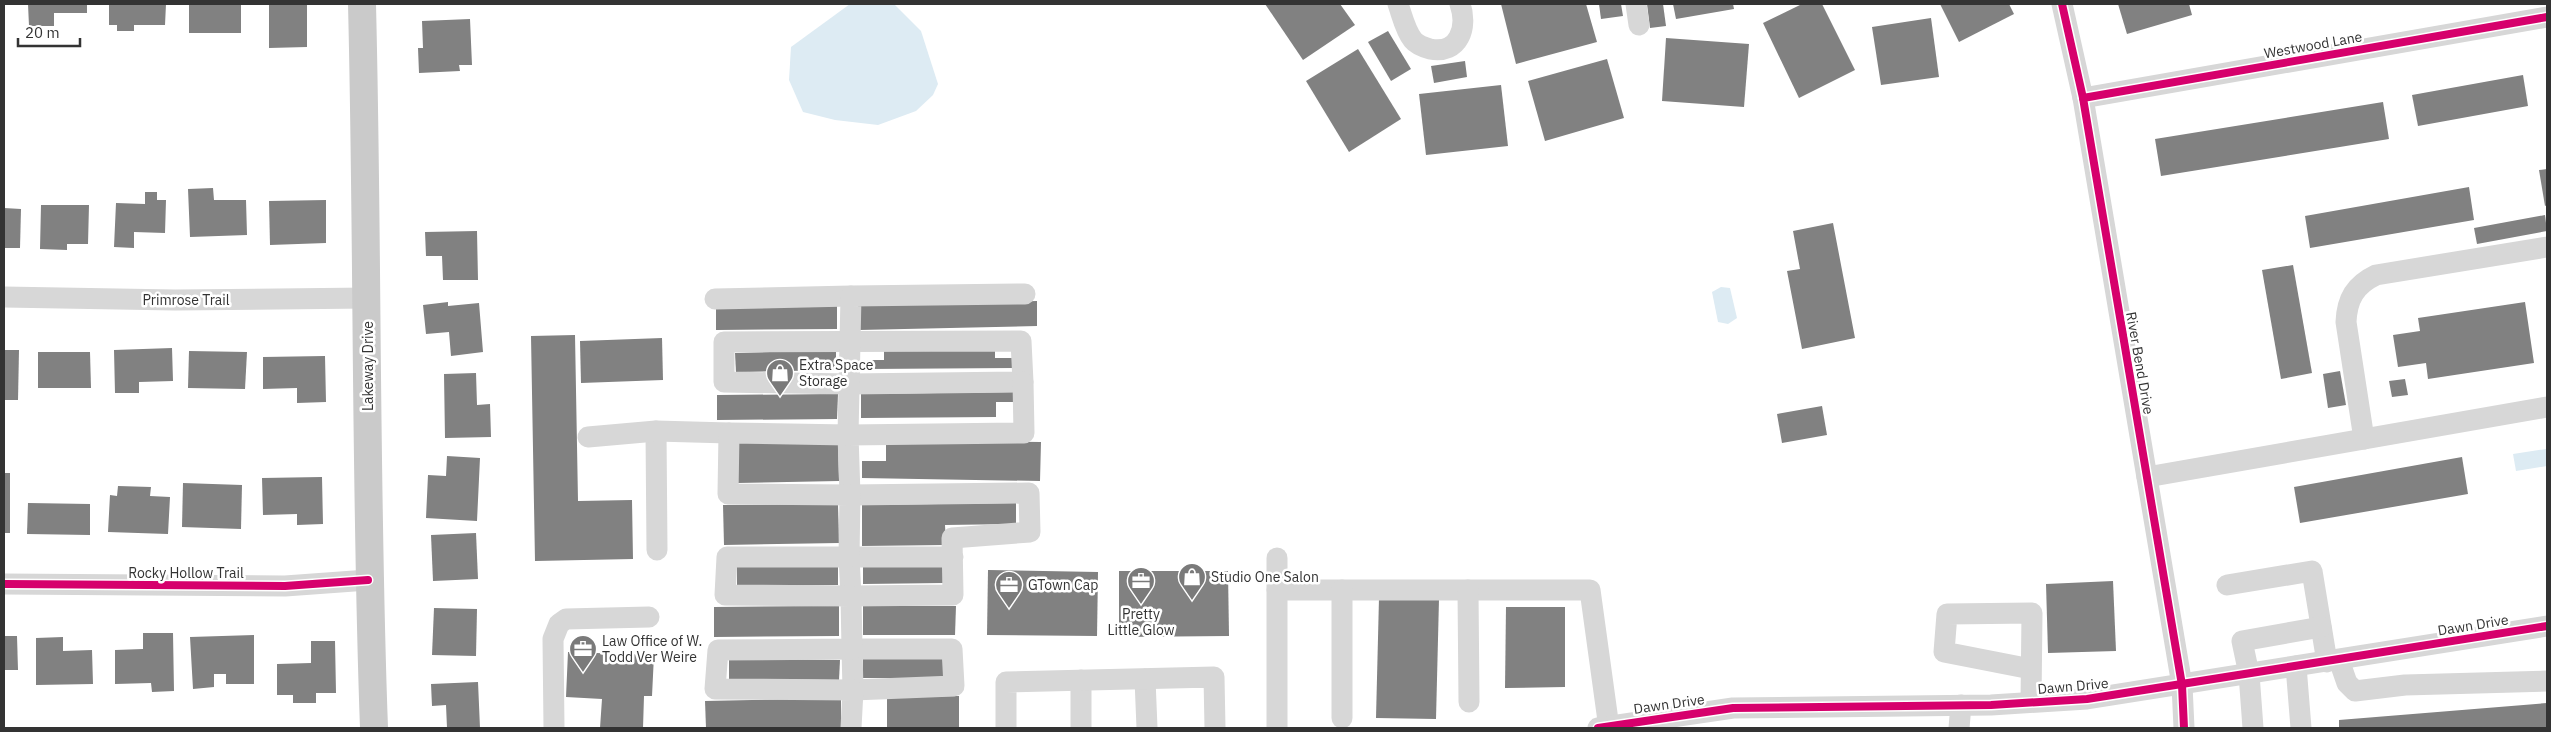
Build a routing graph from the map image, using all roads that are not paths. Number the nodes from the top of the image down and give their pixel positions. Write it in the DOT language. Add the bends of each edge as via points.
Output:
graph roads {
  1 [pos="362,4"];
  2 [pos="1398,4"];
  3 [pos="1460,4"];
  4 [pos="1636,4"];
  5 [pos="2062,4"];
  6 [pos="2547,18"];
  7 [pos="1639,25"];
  8 [pos="2082,98"];
  9 [pos="2547,247"];
  10 [pos="1025,294"];
  11 [pos="850,296"];
  12 [pos="4,297"];
  13 [pos="368,298"];
  14 [pos="716,299"];
  15 [pos="849,342"];
  16 [pos="1023,382"];
  17 [pos="848,384"];
  18 [pos="2547,407"];
  19 [pos="656,431"];
  20 [pos="729,433"];
  21 [pos="848,434"];
  22 [pos="588,437"];
  23 [pos="2364,439"];
  24 [pos="2147,477"];
  25 [pos="850,495"];
  26 [pos="657,550"];
  27 [pos="849,557"];
  28 [pos="953,557"];
  29 [pos="1277,558"];
  30 [pos="368,580"];
  31 [pos="4,584"];
  32 [pos="2227,585"];
  33 [pos="1277,590"];
  34 [pos="1342,590"];
  35 [pos="1468,590"];
  36 [pos="851,596"];
  37 [pos="649,617"];
  38 [pos="2547,626"];
  39 [pos="2321,627"];
  40 [pos="852,649"];
  41 [pos="2333,661"];
  42 [pos="2296,666"];
  43 [pos="2031,669"];
  44 [pos="2249,674"];
  45 [pos="1145,679"];
  46 [pos="1081,680"];
  47 [pos="2547,681"];
  48 [pos="2182,685"];
  49 [pos="853,690"];
  50 [pos="1469,702"];
  51 [pos="2031,702"];
  52 [pos="1961,705"];
  53 [pos="1342,718"];
  54 [pos="1605,727"];
  55 [pos="374,728"];
  56 [pos="554,728"];
  57 [pos="851,728"];
  58 [pos="1006,728"];
  59 [pos="1081,728"];
  60 [pos="1147,728"];
  61 [pos="1215,728"];
  62 [pos="1276,728"];
  63 [pos="1959,728"];
  64 [pos="2184,728"];
  65 [pos="2253,728"];
  66 [pos="2301,728"];
  1 -- 13 [label="main road, Lakeway Drive"];
  2 -- 3 [label="street" via="1414,41 1421,47 1443,50 1454,45 1460,37 1464,26"];
  4 -- 7 [label="street"];
  5 -- 8 [label="street, River Bend Drive"];
  6 -- 8 [label="street, Westwood Lane"];
  8 -- 24 [label="street, River Bend Drive"];
  9 -- 23 [label="street" via="2376,275 2356,288 2346,308 2346,322"];
  10 -- 11 [label="street"];
  11 -- 14 [label="street"];
  11 -- 15 [label="street"];
  12 -- 13 [label="street, Primrose Trail" via="175,300"];
  13 -- 30 [label="main road, Lakeway Drive"];
  15 -- 16 [label="street" via="1021,341"];
  15 -- 17 [label="street"];
  15 -- 17 [label="street" via="724,342 724,382"];
  16 -- 17 [label="street"];
  16 -- 21 [label="street" via="1024,433"];
  17 -- 21 [label="street"];
  18 -- 23 [label="street"];
  19 -- 20 [label="street"];
  19 -- 22 [label="street"];
  19 -- 26 [label="street"];
  20 -- 21 [label="street"];
  20 -- 25 [label="street" via="728,494"];
  21 -- 25 [label="street"];
  23 -- 24 [label="street"];
  24 -- 48 [label="street, River Bend Drive"];
  25 -- 27 [label="street"];
  25 -- 28 [label="street" via="1029,493 1030,532 952,538"];
  27 -- 28 [label="street"];
  27 -- 36 [label="street"];
  27 -- 36 [label="street" via="728,557 725,595"];
  28 -- 36 [label="street" via="953,595"];
  29 -- 33 [label="street"];
  30 -- 31 [label="street, Rocky Hollow Trail" via="285,586"];
  30 -- 55 [label="main road, Lakeway Drive"];
  32 -- 39 [label="street" via="2312,571"];
  33 -- 34 [label="street"];
  33 -- 62 [label="street"];
  34 -- 35 [label="street"];
  34 -- 53 [label="street"];
  35 -- 50 [label="street"];
  35 -- 54 [label="street" via="1590,590"];
  36 -- 40 [label="street"];
  37 -- 56 [label="street" via="566,619 559,624 553,640"];
  38 -- 41 [label="street, Dawn Drive"];
  39 -- 41 [label="street"];
  39 -- 44 [label="street" via="2242,642"];
  40 -- 49 [label="street"];
  40 -- 49 [label="street" via="952,649 954,686"];
  40 -- 49 [label="street" via="718,650 715,689"];
  41 -- 42 [label="street, Dawn Drive"];
  41 -- 47 [label="street" via="2355,690"];
  42 -- 44 [label="street, Dawn Drive"];
  42 -- 66 [label="street"];
  43 -- 43 [label="street" via="2032,613 1947,614 1944,652"];
  43 -- 51 [label="street"];
  44 -- 48 [label="street, Dawn Drive"];
  44 -- 65 [label="street"];
  45 -- 46 [label="street"];
  45 -- 60 [label="street"];
  45 -- 61 [label="street" via="1214,677"];
  46 -- 58 [label="street" via="1006,682"];
  46 -- 59 [label="street"];
  48 -- 51 [label="street, Dawn Drive" via="2087,699"];
  48 -- 64 [label="street, River Bend Drive"];
  49 -- 57 [label="street"];
  51 -- 52 [label="street, Dawn Drive"];
  52 -- 54 [label="street, Dawn Drive" via="1733,708"];
  52 -- 63 [label="street"];
}
